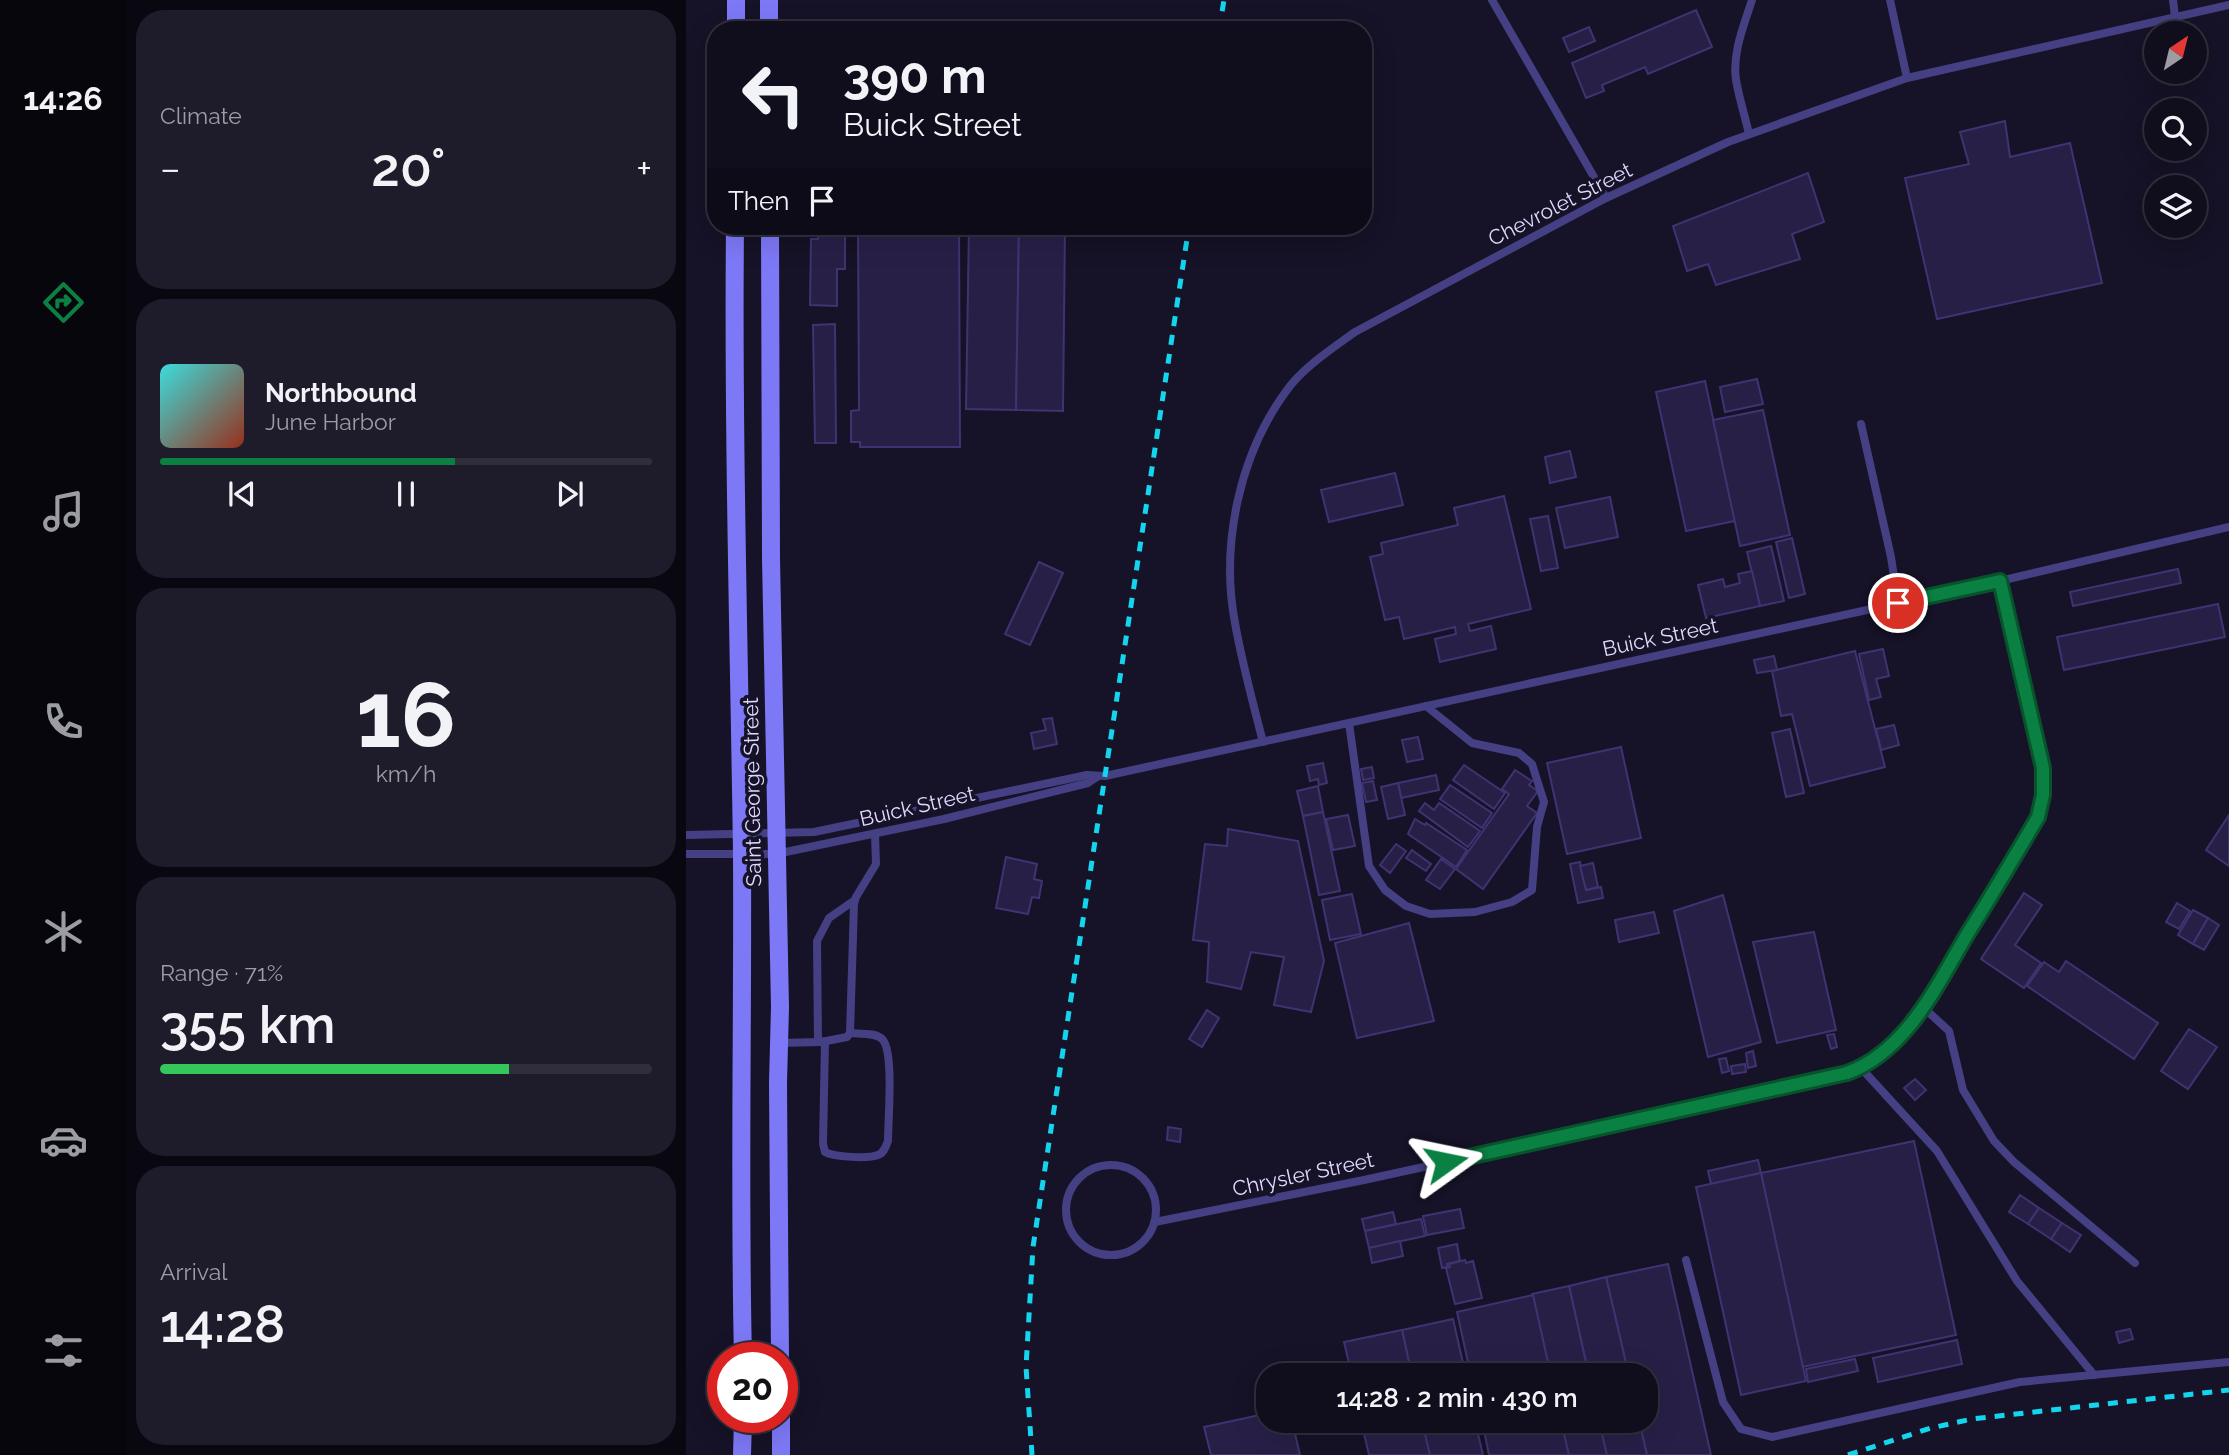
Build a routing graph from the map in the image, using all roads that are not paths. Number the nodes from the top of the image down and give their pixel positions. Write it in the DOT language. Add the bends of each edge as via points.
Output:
graph roads {
  1 [pos="736,0"];
  2 [pos="769,0"];
  3 [pos="1492,0"];
  4 [pos="1752,0"];
  5 [pos="1890,0"];
  6 [pos="2173,0"];
  7 [pos="2229,5"];
  8 [pos="2175,17"];
  9 [pos="736,21"];
  10 [pos="769,21"];
  11 [pos="1907,78"];
  12 [pos="1749,134"];
  13 [pos="1606,198"];
  14 [pos="735,235"];
  15 [pos="770,235"];
  16 [pos="1861,424"];
  17 [pos="2229,527"];
  18 [pos="2000,581"];
  19 [pos="1898,603"];
  20 [pos="1426,706"];
  21 [pos="1349,723"];
  22 [pos="1263,742"];
  23 [pos="1097,777"];
  24 [pos="874,834"];
  25 [pos="686,835"];
  26 [pos="741,835"];
  27 [pos="776,835"];
  28 [pos="686,854"];
  29 [pos="742,854"];
  30 [pos="776,854"];
  31 [pos="855,901"];
  32 [pos="1924,1008"];
  33 [pos="850,1033"];
  34 [pos="822,1041"];
  35 [pos="779,1043"];
  36 [pos="1861,1068"];
  37 [pos="1155,1222"];
  38 [pos="1686,1260"];
  39 [pos="2135,1263"];
  40 [pos="743,1342"];
  41 [pos="780,1342"];
  42 [pos="2229,1362"];
  43 [pos="2094,1375"];
  44 [pos="743,1433"];
  45 [pos="781,1433"];
  46 [pos="742,1455"];
  47 [pos="781,1455"];
  1 -- 9 [label="main road"];
  2 -- 10 [label="main road"];
  3 -- 13 [label="lane"];
  4 -- 12 [label="lane" via="1735,65"];
  5 -- 11 [label="lane"];
  6 -- 8 [label="lane"];
  7 -- 8 [label="lane, Chevrolet Street"];
  8 -- 11 [label="lane, Chevrolet Street"];
  11 -- 12 [label="lane, Chevrolet Street"];
  12 -- 13 [label="lane, Chevrolet Street"];
  13 -- 22 [label="lane, Chevrolet Street" via="1355,332 1291,384 1275,409 1244,472 1231,558 1234,622"];
  14 -- 26 [label="main road, Saint George Street"];
  15 -- 27 [label="main road, Saint George Street"];
  16 -- 19 [label="lane"];
  17 -- 18 [label="lane, Buick Street"];
  18 -- 19 [label="lane, Buick Street"];
  18 -- 32 [label="lane, Chrysler Street" via="2043,768 2043,795 2038,817"];
  19 -- 20 [label="lane, Buick Street"];
  20 -- 21 [label="lane, Buick Street"];
  20 -- 21 [label="lane" via="1472,743 1519,753 1533,766 1544,802 1537,827 1532,890 1512,902 1475,912 1430,914 1406,906 1385,890 1369,866"];
  21 -- 22 [label="lane, Buick Street"];
  22 -- 23 [label="lane, Buick Street"];
  23 -- 24 [label="lane, Buick Street" via="1088,783"];
  23 -- 27 [label="lane, Buick Street" via="1087,775 814,832"];
  24 -- 30 [label="lane, Buick Street"];
  24 -- 31 [label="lane" via="876,864"];
  25 -- 26 [label="lane, Buick Street"];
  26 -- 27 [label="lane, Buick Street"];
  26 -- 29 [label="main road, Saint George Street"];
  27 -- 30 [label="main road, Saint George Street"];
  28 -- 29 [label="lane, Buick Street"];
  29 -- 30 [label="lane, Buick Street"];
  29 -- 40 [label="main road, Saint George Street"];
  30 -- 35 [label="main road, Saint George Street"];
  31 -- 33 [label="lane"];
  31 -- 34 [label="lane" via="829,918 817,941"];
  32 -- 36 [label="lane, Chrysler Street" via="1893,1044"];
  32 -- 39 [label="lane" via="1949,1031 1963,1090 1994,1142"];
  33 -- 34 [label="lane"];
  33 -- 34 [label="lane" via="877,1036 889,1059 888,1141 878,1155 832,1156 825,1152"];
  34 -- 35 [label="lane"];
  35 -- 41 [label="main road, Saint George Street"];
  36 -- 37 [label="lane, Chrysler Street" via="1364,1180"];
  36 -- 43 [label="lane" via="1937,1151 2017,1281"];
  37 -- 37 [label="lane" via="1136,1249 1103,1255 1088,1250 1075,1238 1065,1207 1079,1177 1110,1164 1127,1167 1152,1189 1157,1205"];
  38 -- 43 [label="lane" via="1723,1402 1741,1429 1772,1437 2020,1382"];
  42 -- 43 [label="lane"];
  44 -- 46 [label="main road"];
  45 -- 47 [label="main road"];
}
